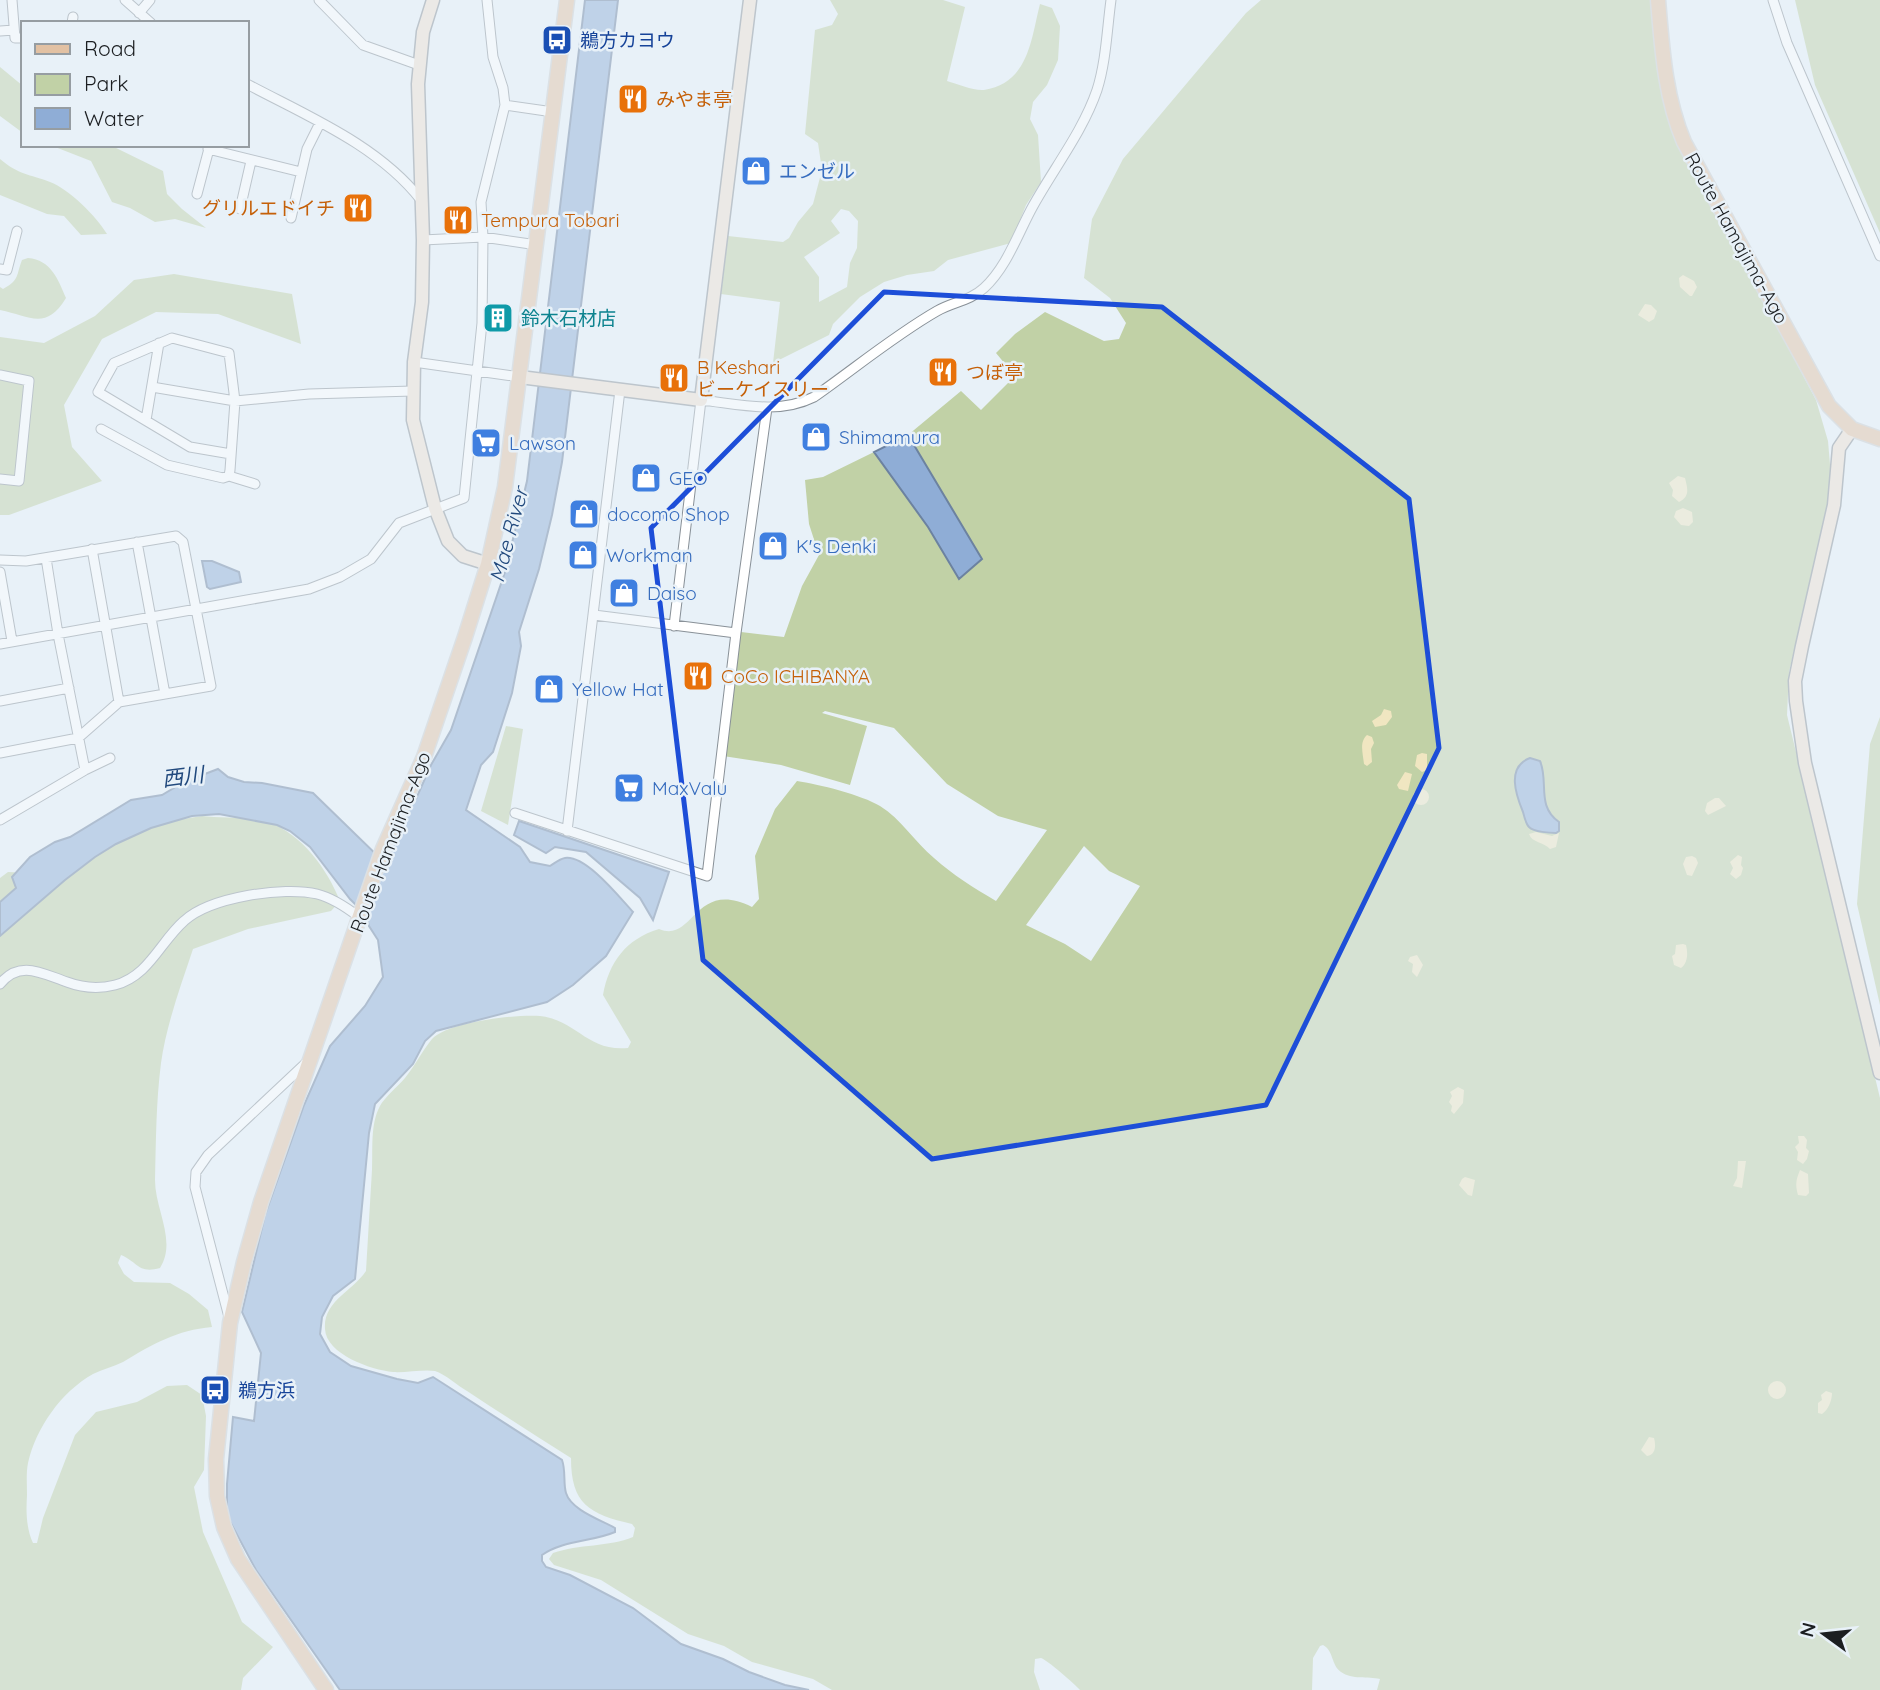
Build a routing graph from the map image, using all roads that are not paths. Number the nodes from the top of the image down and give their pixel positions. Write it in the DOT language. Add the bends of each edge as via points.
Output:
graph roads {
  1 [pos="12,0"];
  2 [pos="125,0"];
  3 [pos="150,0"];
  4 [pos="319,0"];
  5 [pos="433,0"];
  6 [pos="487,0"];
  7 [pos="568,0"];
  8 [pos="750,0"];
  9 [pos="1111,0"];
  10 [pos="1658,0"];
  11 [pos="1773,0"];
  12 [pos="139,13"];
  13 [pos="149,21"];
  14 [pos="14,30"];
  15 [pos="0,31"];
  16 [pos="21,38"];
  17 [pos="419,65"];
  18 [pos="248,85"];
  19 [pos="505,106"];
  20 [pos="554,112"];
  21 [pos="320,123"];
  22 [pos="209,147"];
  23 [pos="251,161"];
  24 [pos="301,172"];
  25 [pos="197,194"];
  26 [pos="422,201"];
  27 [pos="240,209"];
  28 [pos="291,218"];
  29 [pos="17,231"];
  30 [pos="484,237"];
  31 [pos="423,240"];
  32 [pos="537,245"];
  33 [pos="1880,256"];
  34 [pos="0,269"];
  35 [pos="159,343"];
  36 [pos="414,362"];
  37 [pos="478,372"];
  38 [pos="0,375"];
  39 [pos="525,378"];
  40 [pos="152,387"];
  41 [pos="620,390"];
  42 [pos="413,391"];
  43 [pos="701,400"];
  44 [pos="235,401"];
  45 [pos="767,408"];
  46 [pos="146,420"];
  47 [pos="101,429"];
  48 [pos="1852,429"];
  49 [pos="1880,439"];
  50 [pos="231,454"];
  51 [pos="229,476"];
  52 [pos="0,478"];
  53 [pos="255,484"];
  54 [pos="435,508"];
  55 [pos="137,542"];
  56 [pos="92,549"];
  57 [pos="46,558"];
  58 [pos="0,560"];
  59 [pos="488,564"];
  60 [pos="0,572"];
  61 [pos="197,609"];
  62 [pos="594,615"];
  63 [pos="151,617"];
  64 [pos="106,625"];
  65 [pos="674,626"];
  66 [pos="736,633"];
  67 [pos="58,634"];
  68 [pos="12,641"];
  69 [pos="0,644"];
  70 [pos="69,688"];
  71 [pos="165,694"];
  72 [pos="0,701"];
  73 [pos="119,702"];
  74 [pos="78,738"];
  75 [pos="0,753"];
  76 [pos="110,758"];
  77 [pos="85,771"];
  78 [pos="515,813"];
  79 [pos="0,820"];
  80 [pos="567,831"];
  81 [pos="360,915"];
  82 [pos="0,984"];
  83 [pos="313,1057"];
  84 [pos="1880,1073"];
  85 [pos="230,1323"];
  86 [pos="326,1690"];
  1 -- 14 [label="street"];
  2 -- 12 [label="street"];
  3 -- 12 [label="street"];
  4 -- 17 [label="street" via="363,45"];
  5 -- 17 [label="street"];
  6 -- 19 [label="street" via="493,57"];
  7 -- 20 [label="main road, Route Hamajima-Ago"];
  8 -- 43 [label="street"];
  9 -- 45 [label="street" via="1098,86 1089,113 995,276 969,299 939,309 814,397 792,406"];
  10 -- 48 [label="main road, Route Hamajima-Ago" via="1667,84 1684,142 1829,406"];
  11 -- 33 [label="street" via="1787,43"];
  12 -- 13 [label="street"];
  14 -- 15 [label="street"];
  14 -- 16 [label="street" via="15,38"];
  17 -- 26 [label="street"];
  18 -- 21 [label="street"];
  19 -- 20 [label="street"];
  19 -- 30 [label="street" via="481,202"];
  20 -- 32 [label="main road, Route Hamajima-Ago"];
  21 -- 24 [label="street"];
  21 -- 26 [label="street" via="389,165"];
  22 -- 23 [label="street"];
  22 -- 25 [label="street"];
  23 -- 24 [label="street"];
  23 -- 27 [label="street"];
  24 -- 28 [label="street"];
  26 -- 31 [label="street"];
  29 -- 34 [label="street" via="7,270"];
  30 -- 31 [label="street"];
  30 -- 32 [label="street"];
  30 -- 37 [label="street"];
  31 -- 36 [label="street" via="422,302"];
  32 -- 39 [label="main road, Route Hamajima-Ago"];
  35 -- 40 [label="street"];
  35 -- 44 [label="street" via="172,338 229,353"];
  35 -- 46 [label="street" via="114,363 98,392"];
  36 -- 37 [label="street"];
  36 -- 42 [label="street"];
  37 -- 39 [label="street"];
  37 -- 54 [label="street" via="464,498"];
  38 -- 52 [label="street" via="29,381 19,481"];
  39 -- 41 [label="street"];
  39 -- 59 [label="main road, Route Hamajima-Ago"];
  40 -- 44 [label="street"];
  40 -- 46 [label="street"];
  41 -- 43 [label="street"];
  41 -- 62 [label="street"];
  42 -- 44 [label="street"];
  42 -- 54 [label="street" via="413,420"];
  43 -- 45 [label="street"];
  43 -- 65 [label="street"];
  44 -- 50 [label="street"];
  45 -- 66 [label="street"];
  46 -- 50 [label="street" via="191,447"];
  47 -- 51 [label="street" via="167,465"];
  48 -- 49 [label="main road, Route Hamajima-Ago"];
  48 -- 84 [label="street" via="1839,448 1834,505 1795,681 1805,763"];
  50 -- 51 [label="street"];
  51 -- 53 [label="street"];
  54 -- 59 [label="street" via="456,552"];
  54 -- 61 [label="street" via="399,523 370,559 340,577 300,591"];
  55 -- 56 [label="street"];
  55 -- 61 [label="street" via="176,536 183,542"];
  55 -- 63 [label="street"];
  56 -- 57 [label="street"];
  56 -- 64 [label="street"];
  57 -- 58 [label="street"];
  57 -- 67 [label="street"];
  59 -- 81 [label="main road, Route Hamajima-Ago" via="424,757"];
  60 -- 68 [label="street"];
  61 -- 63 [label="street"];
  61 -- 71 [label="street" via="211,686"];
  62 -- 65 [label="street"];
  62 -- 80 [label="street"];
  63 -- 64 [label="street"];
  63 -- 71 [label="street"];
  64 -- 67 [label="street"];
  64 -- 73 [label="street"];
  65 -- 66 [label="street"];
  66 -- 80 [label="street" via="707,876"];
  67 -- 68 [label="street"];
  67 -- 70 [label="street"];
  68 -- 69 [label="street"];
  70 -- 72 [label="street"];
  70 -- 74 [label="street"];
  71 -- 73 [label="street"];
  73 -- 74 [label="street"];
  74 -- 75 [label="street"];
  74 -- 77 [label="street"];
  76 -- 77 [label="street"];
  77 -- 79 [label="street"];
  78 -- 80 [label="street"];
  81 -- 82 [label="street" via="315,893 235,898 186,919 148,966 118,984 89,988 29,969 15,972"];
  81 -- 83 [label="main road, Route Hamajima-Ago"];
  83 -- 85 [label="main road, Route Hamajima-Ago" via="261,1202"];
  83 -- 85 [label="street" via="208,1155 197,1172 195,1188"];
  85 -- 86 [label="main road, Route Hamajima-Ago" via="216,1459 224,1527 249,1578"];
}
